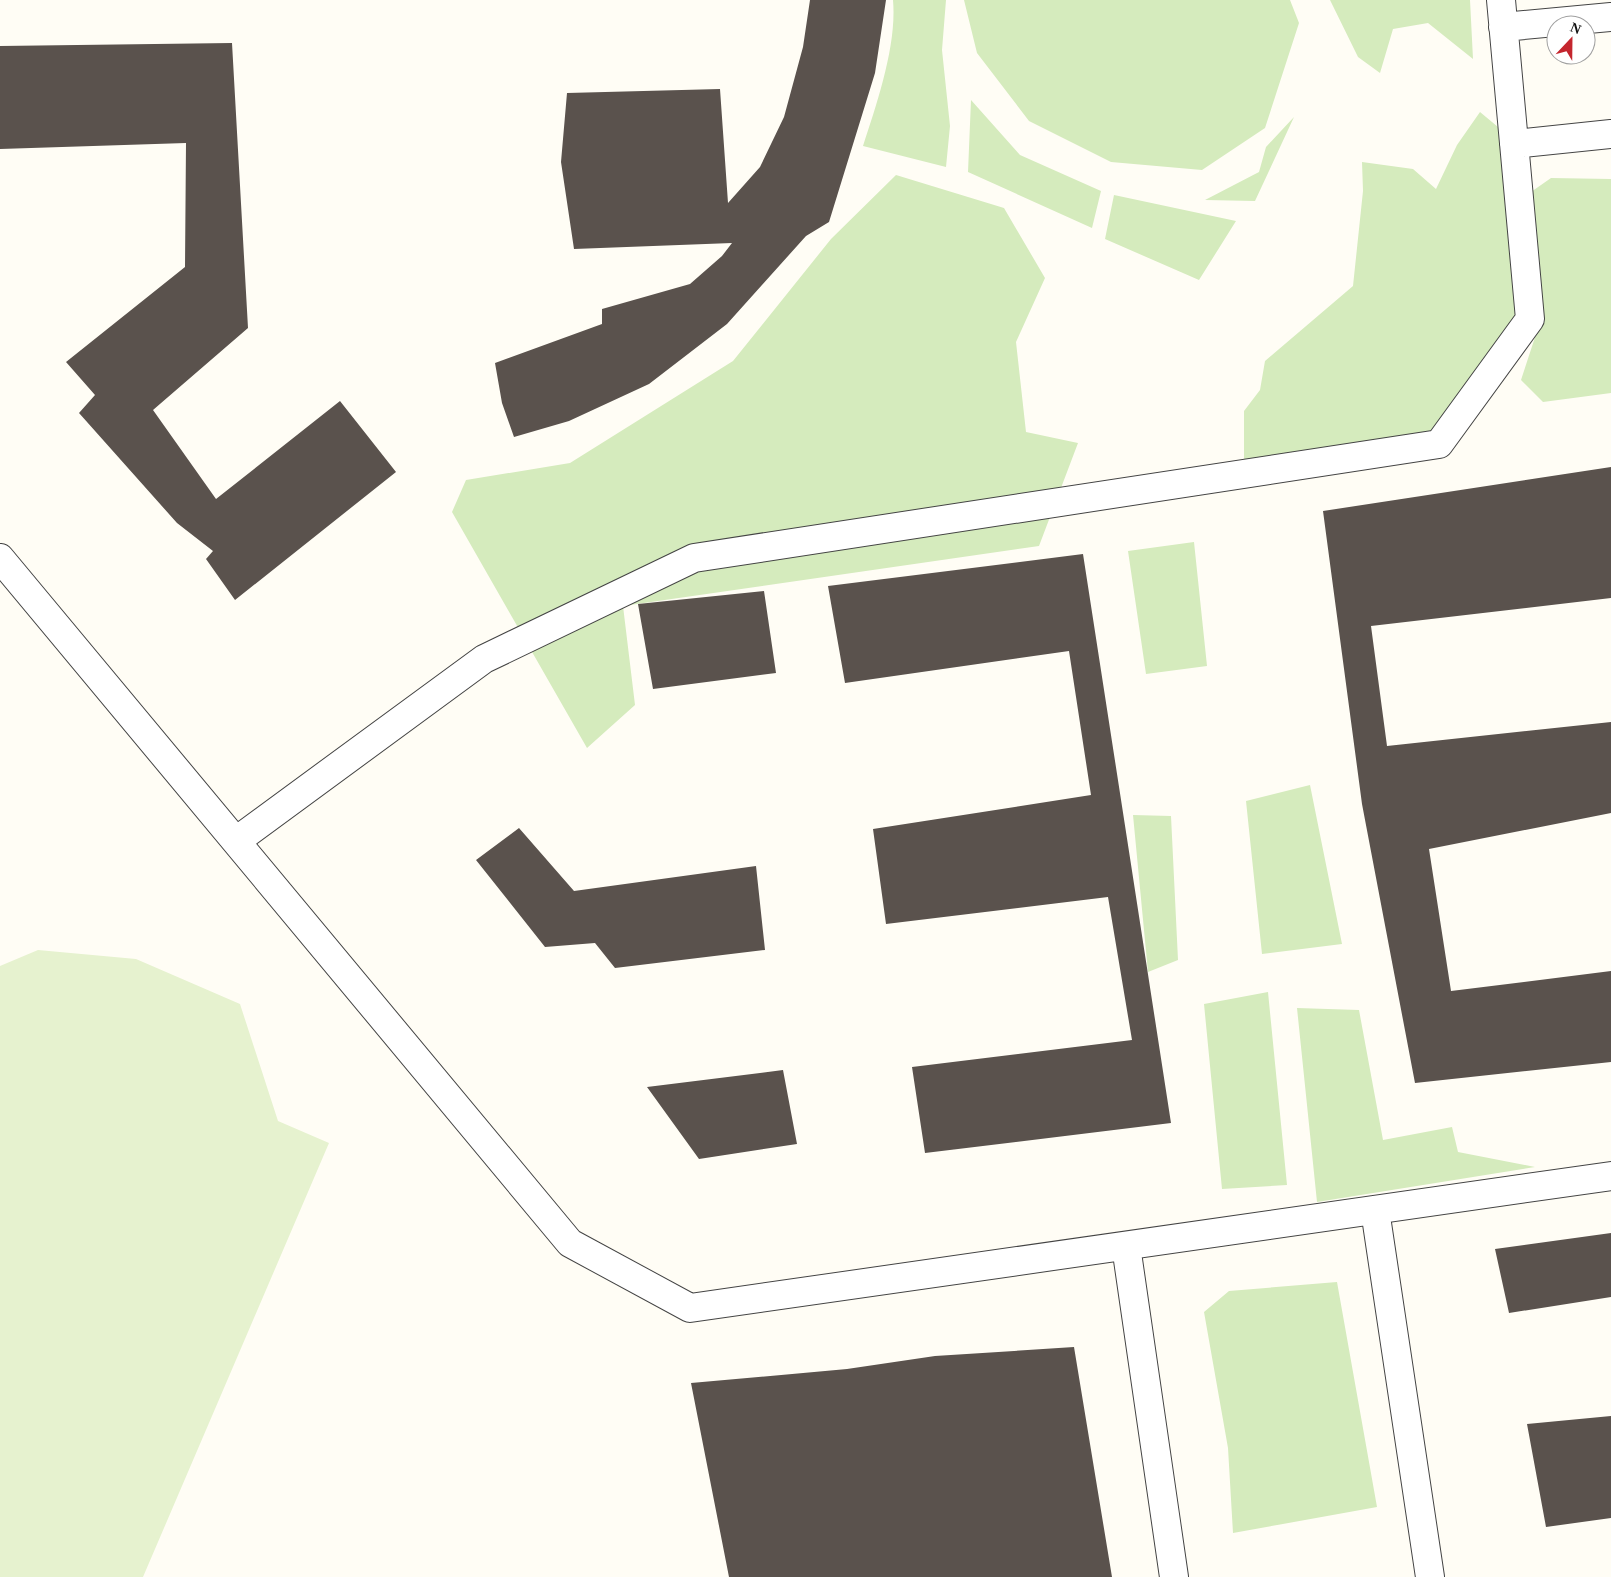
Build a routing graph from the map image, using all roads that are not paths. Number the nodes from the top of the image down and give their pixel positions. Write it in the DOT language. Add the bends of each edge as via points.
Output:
graph roads {
  1 [pos="1501,0"];
  2 [pos="1611,17"];
  3 [pos="1503,27"];
  4 [pos="1611,134"];
  5 [pos="1514,144"];
  6 [pos="0,558"];
  7 [pos="236,841"];
  8 [pos="1611,1176"];
  9 [pos="1375,1210"];
  10 [pos="1126,1246"];
  11 [pos="1174,1577"];
  12 [pos="1430,1577"];
  1 -- 3 [label="street"];
  2 -- 3 [label="street"];
  3 -- 5 [label="street"];
  4 -- 5 [label="street"];
  5 -- 7 [label="street" via="1530,319 1439,444 694,558 484,659"];
  6 -- 7 [label="street"];
  7 -- 10 [label="street" via="570,1243 690,1308"];
  8 -- 9 [label="street"];
  9 -- 10 [label="street"];
  9 -- 12 [label="street"];
  10 -- 11 [label="street"];
}
